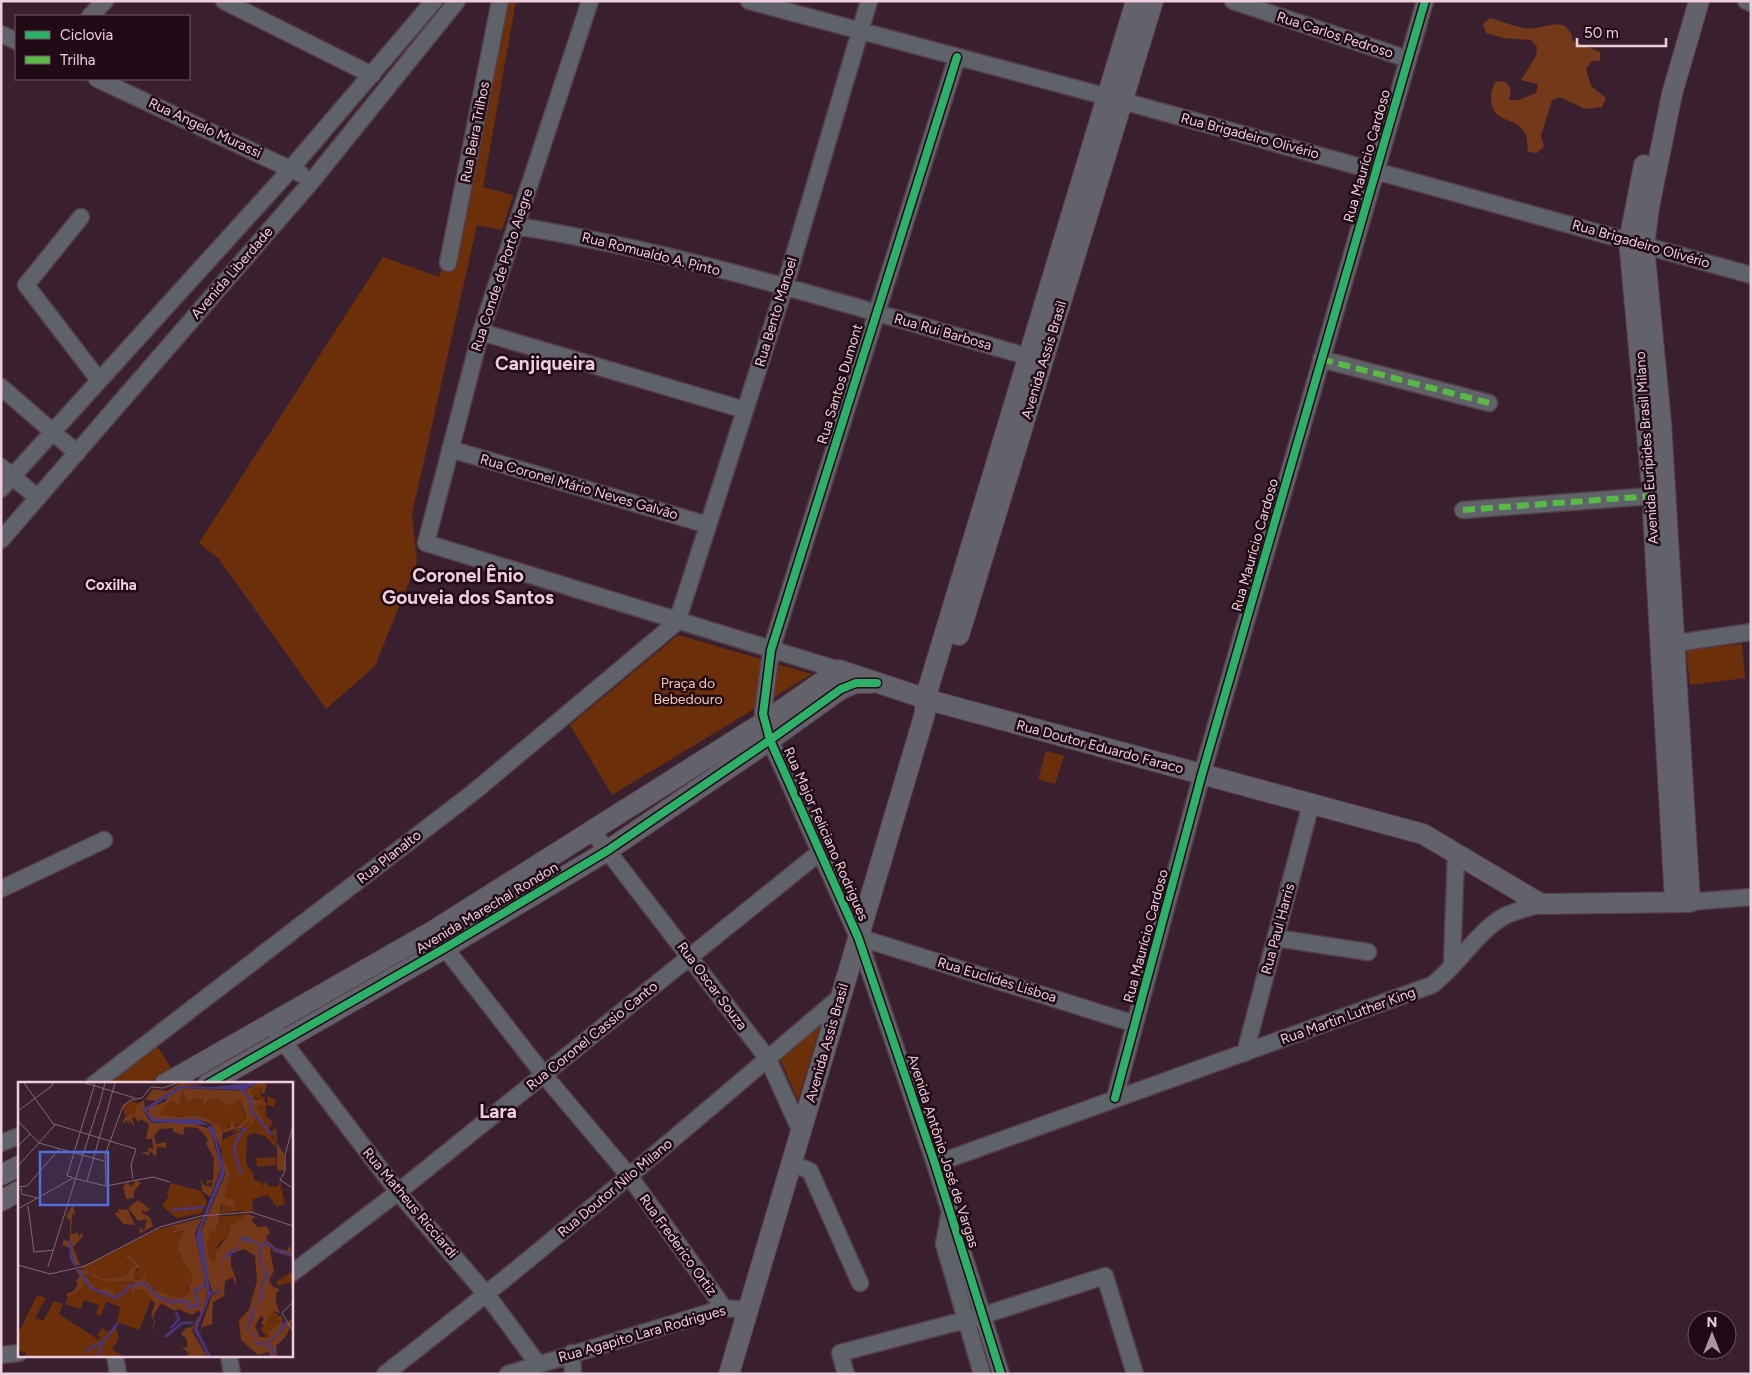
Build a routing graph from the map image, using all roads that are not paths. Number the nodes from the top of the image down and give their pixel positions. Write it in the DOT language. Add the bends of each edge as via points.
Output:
graph roads {
  1 [pos="105,1"];
  2 [pos="224,1"];
  3 [pos="434,1"];
  4 [pos="457,1"];
  5 [pos="500,1"];
  6 [pos="590,1"];
  7 [pos="749,1"];
  8 [pos="869,1"];
  9 [pos="1136,1"];
  10 [pos="1153,1"];
  11 [pos="1233,1"];
  12 [pos="1425,1"];
  13 [pos="1686,1"];
  14 [pos="1698,1"];
  15 [pos="1746,1"];
  16 [pos="1751,3"];
  17 [pos="91,15"];
  18 [pos="860,30"];
  19 [pos="1,34"];
  20 [pos="406,36"];
  21 [pos="15,41"];
  22 [pos="420,48"];
  23 [pos="956,57"];
  24 [pos="1408,59"];
  25 [pos="372,74"];
  26 [pos="99,80"];
  27 [pos="1666,92"];
  28 [pos="1115,99"];
  29 [pos="292,168"];
  30 [pos="1375,171"];
  31 [pos="312,181"];
  32 [pos="81,217"];
  33 [pos="516,226"];
  34 [pos="1636,243"];
  35 [pos="448,263"];
  36 [pos="1751,275"];
  37 [pos="785,286"];
  38 [pos="875,313"];
  39 [pos="481,332"];
  40 [pos="1037,359"];
  41 [pos="1321,359"];
  42 [pos="99,380"];
  43 [pos="1,387"];
  44 [pos="1489,403"];
  45 [pos="745,410"];
  46 [pos="1654,422"];
  47 [pos="52,432"];
  48 [pos="450,449"];
  49 [pos="76,453"];
  50 [pos="7,471"];
  51 [pos="1,489"];
  52 [pos="1652,496"];
  53 [pos="38,498"];
  54 [pos="1463,510"];
  55 [pos="708,525"];
  56 [pos="1,540"];
  57 [pos="426,543"];
  58 [pos="1663,577"];
  59 [pos="677,622"];
  60 [pos="1751,632"];
  61 [pos="1668,644"];
  62 [pos="770,650"];
  63 [pos="839,670"];
  64 [pos="877,683"];
  65 [pos="929,704"];
  66 [pos="767,731"];
  67 [pos="1202,774"];
  68 [pos="1311,804"];
  69 [pos="593,832"];
  70 [pos="104,840"];
  71 [pos="607,851"];
  72 [pos="820,852"];
  73 [pos="1456,854"];
  74 [pos="1,889"];
  75 [pos="1751,897"];
  76 [pos="1682,902"];
  77 [pos="1541,904"];
  78 [pos="858,937"];
  79 [pos="1276,938"];
  80 [pos="445,948"];
  81 [pos="1368,952"];
  82 [pos="691,956"];
  83 [pos="1452,964"];
  84 [pos="840,997"];
  85 [pos="270,1024"];
  86 [pos="1136,1024"];
  87 [pos="281,1041"];
  88 [pos="1245,1053"];
  89 [pos="768,1059"];
  90 [pos="544,1075"];
  91 [pos="97,1082"];
  92 [pos="169,1082"];
  93 [pos="211,1082"];
  94 [pos="1115,1098"];
  95 [pos="801,1132"];
  96 [pos="18,1136"];
  97 [pos="1,1143"];
  98 [pos="791,1163"];
  99 [pos="935,1164"];
  100 [pos="18,1166"];
  101 [pos="1,1175"];
  102 [pos="630,1177"];
  103 [pos="18,1192"];
  104 [pos="398,1192"];
  105 [pos="1,1201"];
  106 [pos="960,1269"];
  107 [pos="292,1273"];
  108 [pos="860,1283"];
  109 [pos="487,1295"];
  110 [pos="724,1308"];
  111 [pos="748,1310"];
  112 [pos="984,1315"];
  113 [pos="966,1318"];
  114 [pos="18,1353"];
  115 [pos="572,1353"];
  116 [pos="1,1355"];
  117 [pos="115,1358"];
  118 [pos="229,1358"];
  119 [pos="538,1364"];
  120 [pos="118,1374"];
  121 [pos="232,1374"];
  122 [pos="385,1374"];
  123 [pos="508,1374"];
  124 [pos="574,1374"];
  125 [pos="729,1374"];
  126 [pos="846,1374"];
  127 [pos="982,1374"];
  128 [pos="1001,1374"];
  129 [pos="1134,1374"];
  1 -- 17 [label="street"];
  2 -- 25 [label="street"];
  3 -- 20 [label="street, Avenida Liberdade"];
  4 -- 22 [label="street, Avenida Liberdade"];
  5 -- 35 [label="street, Rua Beira Trilhos"];
  6 -- 33 [label="street, Rua Conde de Porto Alegre"];
  7 -- 18 [label="street, Rua Brigadeiro Olivério"];
  8 -- 18 [label="street, Rua Bento Manoel"];
  9 -- 28 [label="main road, Avenida Assis Brasil"];
  10 -- 28 [label="main road, Avenida Assis Brasil"];
  11 -- 24 [label="street, Rua Carlos Pedroso"];
  12 -- 24 [label="street, Rua Maurício Cardoso"];
  13 -- 27 [label="main road, Avenida Euripides Brasil Milano"];
  14 -- 27 [label="main road, Avenida Euripides Brasil Milano"];
  15 -- 16 [label="street"];
  18 -- 23 [label="street, Rua Brigadeiro Olivério"];
  18 -- 37 [label="street, Rua Bento Manoel"];
  19 -- 21 [label="street"];
  20 -- 22 [label="street"];
  20 -- 25 [label="street, Avenida Liberdade"];
  22 -- 31 [label="street, Avenida Liberdade"];
  23 -- 28 [label="street, Rua Brigadeiro Olivério"];
  23 -- 38 [label="street, Rua Santos Dumont"];
  24 -- 30 [label="street, Rua Maurício Cardoso"];
  25 -- 29 [label="street, Avenida Liberdade"];
  26 -- 29 [label="street, Rua Angelo Murassi"];
  27 -- 34 [label="main road, Avenida Euripides Brasil Milano"];
  28 -- 30 [label="street, Rua Brigadeiro Olivério"];
  28 -- 40 [label="main road, Avenida Assis Brasil"];
  29 -- 31 [label="street, Rua Angelo Murassi"];
  29 -- 42 [label="street, Avenida Liberdade"];
  30 -- 34 [label="street, Rua Brigadeiro Olivério"];
  30 -- 41 [label="street, Rua Maurício Cardoso"];
  31 -- 49 [label="street, Avenida Liberdade"];
  32 -- 42 [label="street" via="26,285"];
  33 -- 37 [label="street, Rua Romualdo A. Pinto" via="577,236"];
  33 -- 39 [label="street, Rua Conde de Porto Alegre"];
  34 -- 36 [label="street, Rua Brigadeiro Olivério"];
  34 -- 46 [label="main road, Avenida Euripides Brasil Milano"];
  37 -- 38 [label="street, Rua Rui Barbosa"];
  37 -- 45 [label="street, Rua Bento Manoel"];
  38 -- 40 [label="street, Rua Rui Barbosa"];
  38 -- 62 [label="street, Rua Santos Dumont"];
  39 -- 45 [label="street"];
  39 -- 48 [label="street, Rua Conde de Porto Alegre"];
  40 -- 65 [label="main road, Avenida Assis Brasil"];
  41 -- 44 [label="street"];
  41 -- 67 [label="street, Rua Maurício Cardoso"];
  42 -- 47 [label="street, Avenida Liberdade"];
  43 -- 47 [label="street"];
  45 -- 55 [label="street, Rua Bento Manoel"];
  46 -- 52 [label="main road, Avenida Euripides Brasil Milano"];
  46 -- 58 [label="main road, Avenida Euripides Brasil Milano"];
  47 -- 49 [label="street"];
  47 -- 50 [label="street, Avenida Liberdade"];
  48 -- 55 [label="street, Rua Coronel Mário Neves Galvão"];
  48 -- 57 [label="street, Rua Conde de Porto Alegre"];
  49 -- 53 [label="street, Avenida Liberdade"];
  50 -- 51 [label="street, Avenida Liberdade"];
  50 -- 53 [label="street"];
  52 -- 54 [label="street"];
  52 -- 58 [label="main road, Avenida Euripides Brasil Milano"];
  53 -- 56 [label="street, Avenida Liberdade"];
  55 -- 59 [label="street, Rua Bento Manoel"];
  57 -- 59 [label="street, Rua Doutor Eduardo Faraco"];
  58 -- 61 [label="main road, Avenida Euripides Brasil Milano"];
  59 -- 62 [label="street, Rua Doutor Eduardo Faraco"];
  59 -- 91 [label="street, Rua Planalto" via="475,791"];
  60 -- 61 [label="street"];
  61 -- 76 [label="main road, Avenida Euripides Brasil Milano"];
  62 -- 63 [label="street, Rua Doutor Eduardo Faraco"];
  62 -- 66 [label="street, Rua Santos Dumont" via="764,706"];
  63 -- 64 [label="main road, Rua Doutor Eduardo Faraco"];
  63 -- 66 [label="main road, Avenida Marechal Rondon"];
  64 -- 65 [label="main road, Rua Doutor Eduardo Faraco"];
  64 -- 66 [label="main road, Avenida Marechal Rondon" via="856,683 841,689"];
  65 -- 67 [label="main road, Rua Doutor Eduardo Faraco"];
  65 -- 78 [label="main road, Avenida Assis Brasil"];
  66 -- 69 [label="main road, Avenida Marechal Rondon"];
  66 -- 71 [label="main road, Avenida Marechal Rondon"];
  66 -- 72 [label="street, Rua Major Feliciano Rodrigues"];
  67 -- 68 [label="main road, Rua Doutor Eduardo Faraco"];
  67 -- 86 [label="street, Rua Maurício Cardoso"];
  68 -- 73 [label="main road, Rua Doutor Eduardo Faraco" via="1423,834"];
  68 -- 79 [label="street, Rua Paul Harris"];
  69 -- 71 [label="street"];
  69 -- 85 [label="main road, Avenida Marechal Rondon" via="433,931"];
  70 -- 74 [label="street"];
  71 -- 80 [label="main road, Avenida Marechal Rondon"];
  71 -- 82 [label="street, Rua Oscar Souza"];
  72 -- 78 [label="street, Rua Major Feliciano Rodrigues"];
  72 -- 82 [label="street, Rua Coronel Cassio Canto"];
  73 -- 77 [label="main road, Rua Doutor Eduardo Faraco"];
  73 -- 83 [label="street"];
  75 -- 76 [label="street, Rua Martin Luther King"];
  76 -- 77 [label="main road, Rua Martin Luther King"];
  77 -- 83 [label="street, Rua Martin Luther King" via="1503,917 1485,930"];
  78 -- 84 [label="main road, Avenida Assis Brasil"];
  78 -- 86 [label="street, Rua Euclides Lisboa"];
  78 -- 99 [label="street, Avenida Antônio José de Vargas"];
  79 -- 81 [label="street"];
  79 -- 88 [label="street, Rua Paul Harris"];
  80 -- 87 [label="main road, Avenida Marechal Rondon"];
  80 -- 90 [label="street, Rua Frederico Ortiz"];
  82 -- 89 [label="street, Rua Oscar Souza"];
  82 -- 90 [label="street, Rua Coronel Cassio Canto"];
  83 -- 88 [label="street, Rua Martin Luther King" via="1432,985"];
  84 -- 89 [label="street, Rua Doutor Nilo Milano"];
  84 -- 95 [label="main road, Avenida Assis Brasil"];
  85 -- 87 [label="street"];
  85 -- 92 [label="main road, Avenida Marechal Rondon"];
  86 -- 94 [label="street, Rua Maurício Cardoso"];
  87 -- 93 [label="main road, Avenida Marechal Rondon"];
  87 -- 104 [label="street, Rua Matheus Ricciardi"];
  88 -- 94 [label="street, Rua Martin Luther King"];
  89 -- 95 [label="street, Rua Oscar Souza"];
  89 -- 102 [label="street, Rua Doutor Nilo Milano"];
  90 -- 102 [label="street, Rua Frederico Ortiz"];
  90 -- 104 [label="street, Rua Coronel Cassio Canto"];
  94 -- 99 [label="street, Rua Martin Luther King"];
  95 -- 98 [label="main road, Avenida Assis Brasil"];
  96 -- 97 [label="street"];
  98 -- 108 [label="street" via="810,1171"];
  98 -- 111 [label="main road, Avenida Assis Brasil"];
  99 -- 106 [label="street, Avenida Antônio José de Vargas"];
  100 -- 101 [label="main road"];
  102 -- 109 [label="street, Rua Doutor Nilo Milano"];
  102 -- 110 [label="street, Rua Frederico Ortiz"];
  103 -- 105 [label="main road"];
  104 -- 107 [label="street, Rua Coronel Cassio Canto"];
  104 -- 109 [label="street, Rua Matheus Ricciardi"];
  106 -- 112 [label="street, Avenida Antônio José de Vargas"];
  106 -- 113 [label="street, Avenida Antônio José de Vargas"];
  109 -- 119 [label="street, Rua Matheus Ricciardi"];
  109 -- 122 [label="street, Rua Doutor Nilo Milano"];
  110 -- 111 [label="street, Rua Agapito Lara Rodrigues"];
  110 -- 115 [label="street, Rua Agapito Lara Rodrigues"];
  111 -- 125 [label="main road, Avenida Assis Brasil"];
  112 -- 113 [label="street"];
  112 -- 128 [label="street, Avenida Antônio José de Vargas"];
  112 -- 129 [label="street" via="1105,1276"];
  113 -- 126 [label="street" via="840,1353"];
  113 -- 127 [label="street, Avenida Antônio José de Vargas"];
  114 -- 116 [label="street"];
  115 -- 119 [label="street, Rua Agapito Lara Rodrigues"];
  115 -- 124 [label="street"];
  117 -- 120 [label="street"];
  118 -- 121 [label="street"];
  119 -- 123 [label="street, Rua Agapito Lara Rodrigues"];
}
